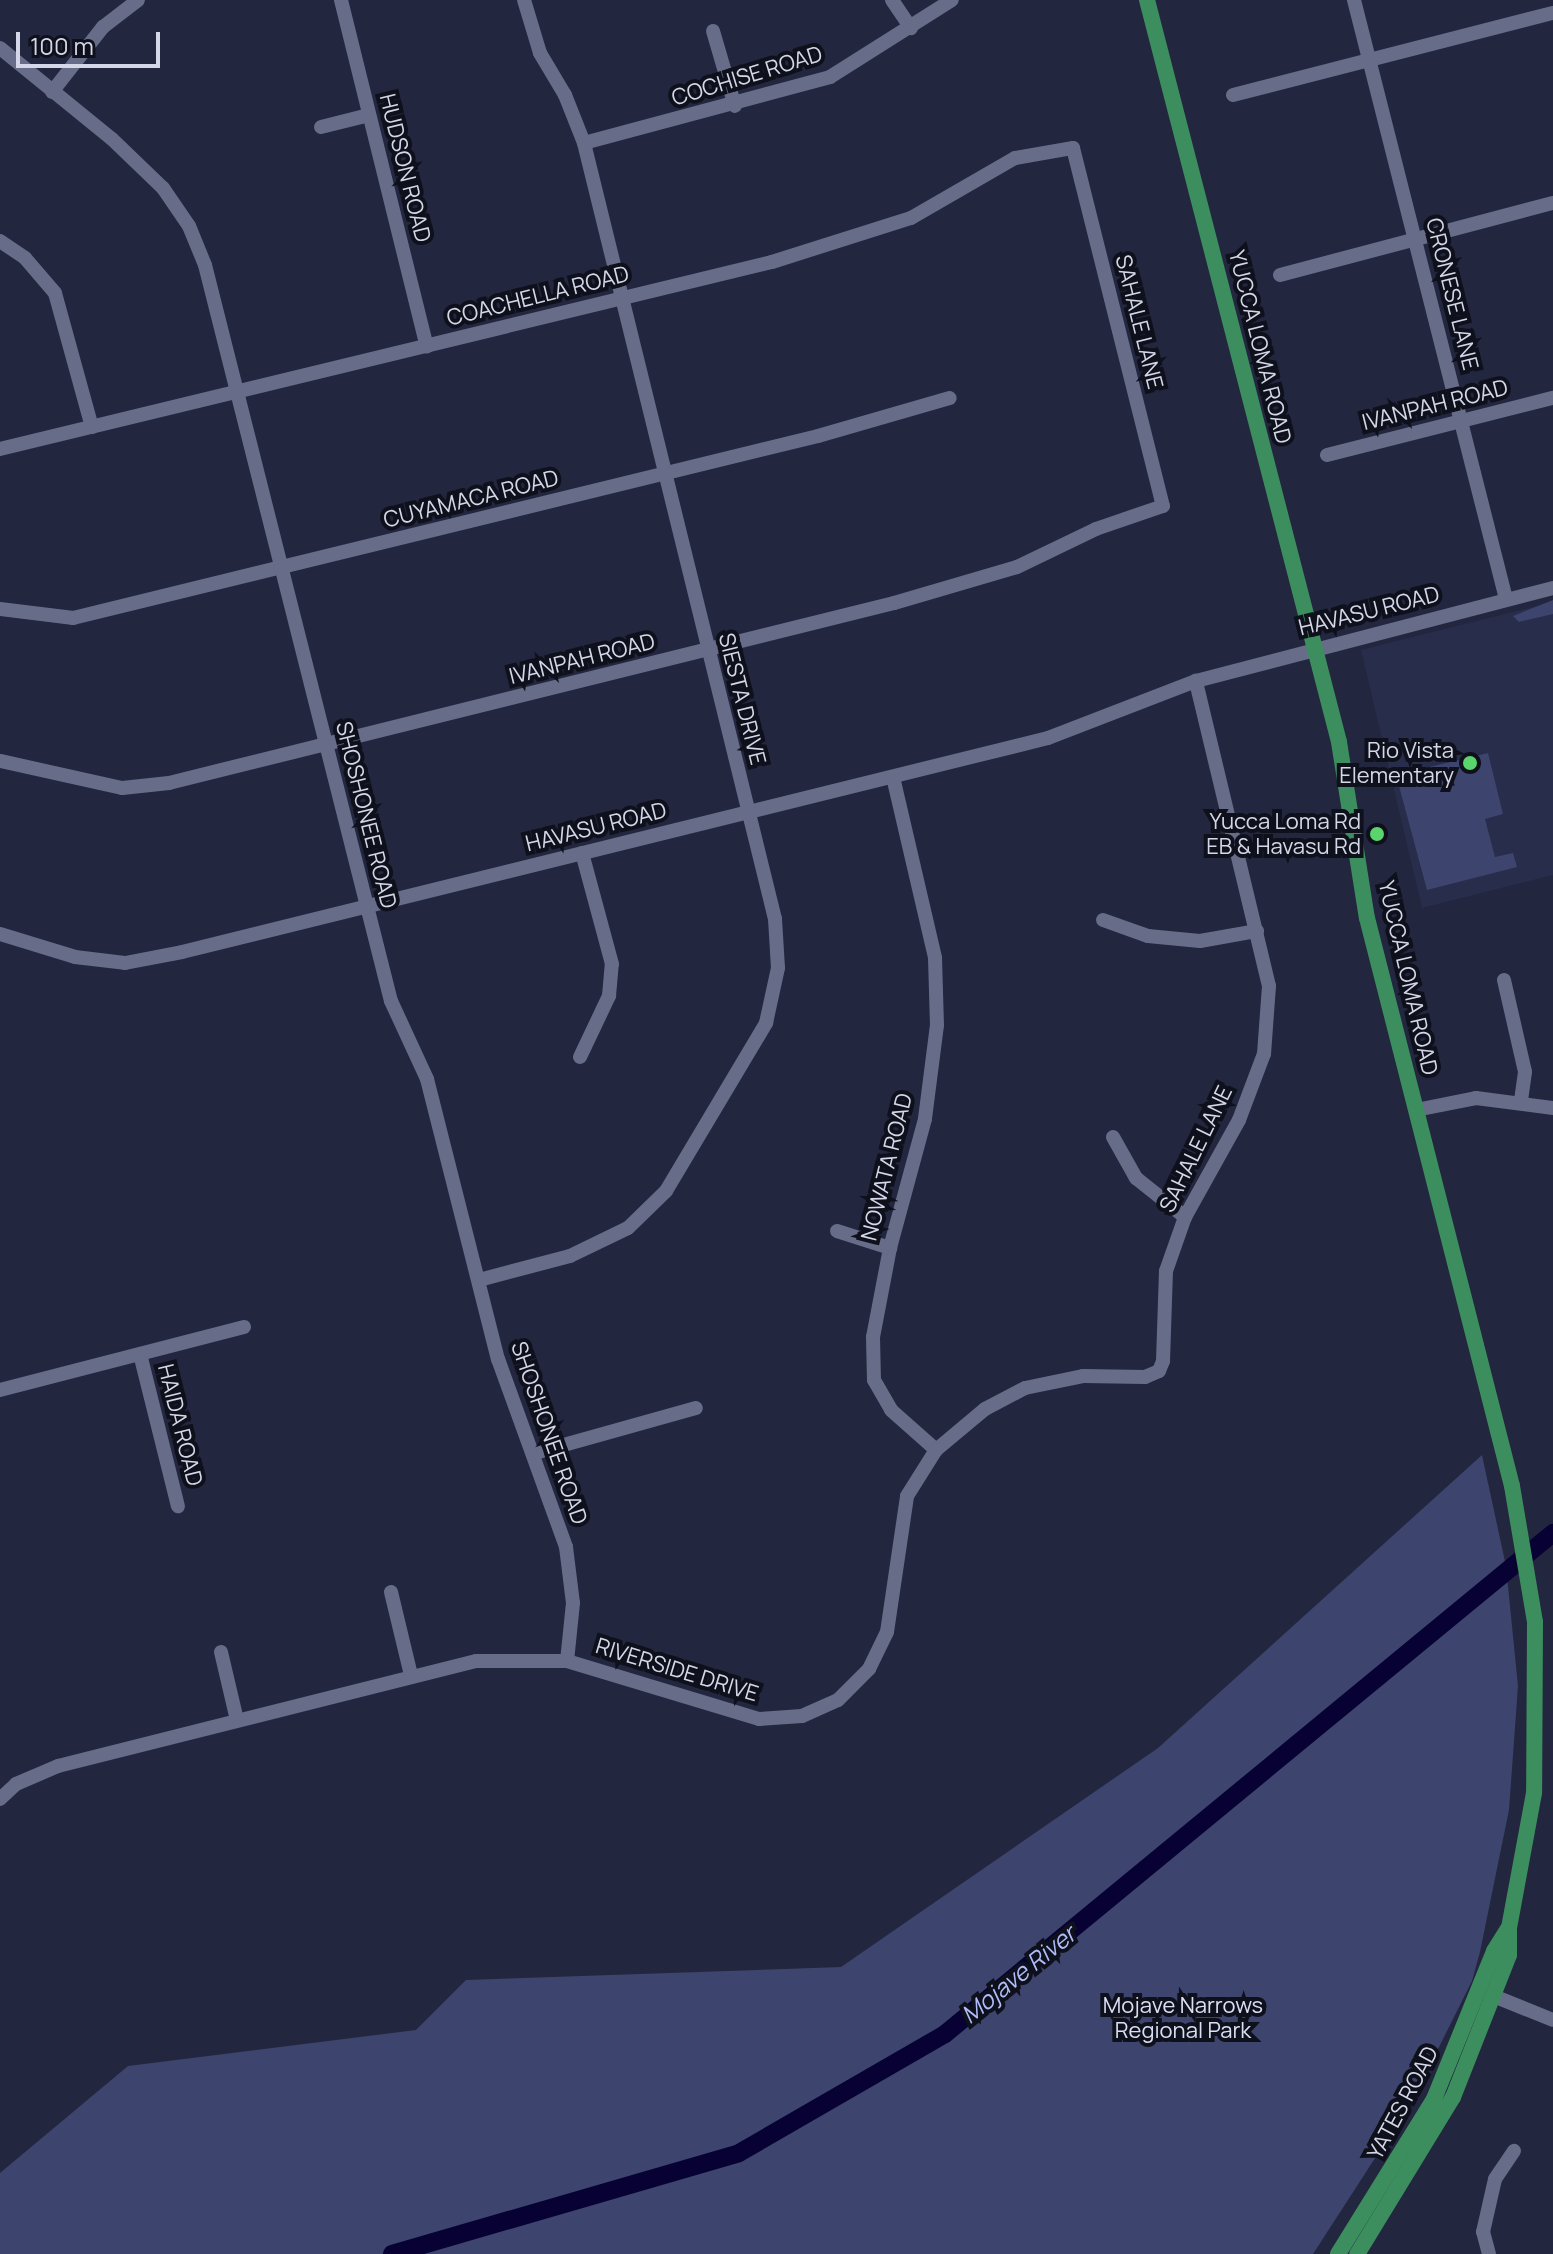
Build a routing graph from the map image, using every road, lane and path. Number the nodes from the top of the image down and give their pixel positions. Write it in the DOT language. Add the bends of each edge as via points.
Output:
graph roads {
  1 [pos="138,0"];
  2 [pos="341,0"];
  3 [pos="524,0"];
  4 [pos="892,0"];
  5 [pos="952,0"];
  6 [pos="1147,0"];
  7 [pos="1354,0"];
  8 [pos="1553,13"];
  9 [pos="911,28"];
  10 [pos="713,31"];
  11 [pos="0,48"];
  12 [pos="1370,60"];
  13 [pos="52,92"];
  14 [pos="1233,95"];
  15 [pos="735,106"];
  16 [pos="369,115"];
  17 [pos="321,127"];
  18 [pos="584,143"];
  19 [pos="1073,148"];
  20 [pos="1553,203"];
  21 [pos="1415,238"];
  22 [pos="0,241"];
  23 [pos="1280,275"];
  24 [pos="620,298"];
  25 [pos="427,347"];
  26 [pos="239,393"];
  27 [pos="950,398"];
  28 [pos="1553,398"];
  29 [pos="1461,422"];
  30 [pos="92,427"];
  31 [pos="0,449"];
  32 [pos="1327,455"];
  33 [pos="664,473"];
  34 [pos="1163,506"];
  35 [pos="282,570"];
  36 [pos="1553,588"];
  37 [pos="1506,599"];
  38 [pos="0,609"];
  39 [pos="1315,647"];
  40 [pos="706,650"];
  41 [pos="1196,681"];
  42 [pos="326,746"];
  43 [pos="0,761"];
  44 [pos="893,777"];
  45 [pos="748,812"];
  46 [pos="582,853"];
  47 [pos="366,907"];
  48 [pos="1103,920"];
  49 [pos="1257,931"];
  50 [pos="0,934"];
  51 [pos="1504,980"];
  52 [pos="580,1057"];
  53 [pos="1521,1101"];
  54 [pos="1553,1108"];
  55 [pos="1416,1110"];
  56 [pos="1113,1137"];
  57 [pos="1185,1217"];
  58 [pos="837,1231"];
  59 [pos="890,1248"];
  60 [pos="479,1280"];
  61 [pos="244,1327"];
  62 [pos="140,1354"];
  63 [pos="1159,1371"];
  64 [pos="0,1390"];
  65 [pos="696,1408"];
  66 [pos="936,1450"];
  67 [pos="535,1453"];
  68 [pos="178,1506"];
  69 [pos="391,1592"];
  70 [pos="221,1652"];
  71 [pos="567,1661"];
  72 [pos="411,1675"];
  73 [pos="237,1720"];
  74 [pos="0,1799"];
  75 [pos="1509,1928"];
  76 [pos="1489,1964"];
  77 [pos="1498,1990"];
  78 [pos="1553,2020"];
  79 [pos="1514,2151"];
  80 [pos="1338,2254"];
  81 [pos="1357,2254"];
  82 [pos="1489,2254"];
  1 -- 13 [label="street" via="103,27"];
  2 -- 16 [label="street, HUDSON ROAD"];
  3 -- 18 [label="street, SIESTA DRIVE" via="540,53 565,95"];
  4 -- 9 [label="street"];
  5 -- 9 [label="street, COCHISE ROAD"];
  6 -- 39 [label="main road, YUCCA LOMA ROAD"];
  7 -- 12 [label="street, CRONESE LANE"];
  8 -- 12 [label="street"];
  9 -- 15 [label="street, COCHISE ROAD" via="830,77"];
  10 -- 15 [label="street"];
  11 -- 13 [label="street, SHOSHONEE ROAD"];
  12 -- 14 [label="street"];
  12 -- 21 [label="street, CRONESE LANE"];
  13 -- 26 [label="street, SHOSHONEE ROAD" via="112,139 176,206 205,265"];
  15 -- 18 [label="street, COCHISE ROAD"];
  16 -- 17 [label="street"];
  16 -- 25 [label="street, HUDSON ROAD"];
  18 -- 24 [label="street, SIESTA DRIVE"];
  19 -- 24 [label="street, COACHELLA ROAD" via="1015,158 911,218 772,262"];
  19 -- 34 [label="street, SAHALE LANE"];
  20 -- 21 [label="street"];
  21 -- 23 [label="street"];
  21 -- 29 [label="street, CRONESE LANE"];
  22 -- 30 [label="street" via="25,258 55,293"];
  24 -- 25 [label="street, COACHELLA ROAD"];
  24 -- 33 [label="street, SIESTA DRIVE"];
  25 -- 26 [label="street, COACHELLA ROAD"];
  26 -- 30 [label="street, COACHELLA ROAD"];
  26 -- 35 [label="street, SHOSHONEE ROAD"];
  27 -- 33 [label="street, CUYAMACA ROAD"];
  28 -- 29 [label="street, IVANPAH ROAD"];
  29 -- 32 [label="street, IVANPAH ROAD"];
  29 -- 37 [label="street, CRONESE LANE"];
  30 -- 31 [label="street, COACHELLA ROAD"];
  33 -- 35 [label="street, CUYAMACA ROAD"];
  33 -- 40 [label="street, SIESTA DRIVE"];
  34 -- 40 [label="street, IVANPAH ROAD" via="1096,529 1017,567"];
  35 -- 38 [label="street, CUYAMACA ROAD" via="73,618"];
  35 -- 42 [label="street, SHOSHONEE ROAD"];
  36 -- 37 [label="street, HAVASU ROAD"];
  37 -- 39 [label="street, HAVASU ROAD"];
  39 -- 41 [label="street, HAVASU ROAD"];
  39 -- 55 [label="main road, YUCCA LOMA ROAD" via="1353,805 1367,918"];
  40 -- 42 [label="street, IVANPAH ROAD"];
  40 -- 45 [label="street, SIESTA DRIVE"];
  41 -- 44 [label="street, HAVASU ROAD" via="1048,738"];
  41 -- 49 [label="street, SAHALE LANE"];
  42 -- 43 [label="street, IVANPAH ROAD" via="169,783 122,788"];
  42 -- 47 [label="street, SHOSHONEE ROAD"];
  44 -- 45 [label="street, HAVASU ROAD"];
  44 -- 59 [label="street, NOWATA ROAD" via="935,958 937,1025 925,1119"];
  45 -- 46 [label="street, HAVASU ROAD"];
  45 -- 60 [label="street, SIESTA DRIVE" via="775,919 778,968 766,1023 737,1075 666,1191 628,1228 570,1256"];
  46 -- 47 [label="street, HAVASU ROAD"];
  46 -- 52 [label="street" via="612,964 609,996"];
  47 -- 50 [label="street, HAVASU ROAD" via="125,963 75,957"];
  47 -- 60 [label="street, SHOSHONEE ROAD" via="391,1001 427,1079"];
  48 -- 49 [label="street" via="1148,936 1200,941"];
  49 -- 57 [label="street, SAHALE LANE" via="1269,986 1264,1054 1239,1120"];
  51 -- 53 [label="street" via="1525,1072"];
  53 -- 54 [label="street"];
  53 -- 55 [label="street" via="1476,1098"];
  55 -- 75 [label="main road, YUCCA LOMA ROAD" via="1515,1498 1535,1622 1534,1793"];
  56 -- 57 [label="street" via="1136,1178"];
  57 -- 63 [label="street, SAHALE LANE" via="1164,1283"];
  58 -- 59 [label="street"];
  59 -- 66 [label="street, NOWATA ROAD" via="873,1337 874,1380 891,1410"];
  60 -- 67 [label="street, SHOSHONEE ROAD" via="498,1359"];
  61 -- 62 [label="street, HAIDA ROAD"];
  62 -- 64 [label="street, HAIDA ROAD"];
  62 -- 68 [label="street, HAIDA ROAD"];
  63 -- 66 [label="street, RIVERSIDE DRIVE" via="1145,1377 1083,1376 1025,1388 985,1409"];
  65 -- 67 [label="street"];
  66 -- 71 [label="street, RIVERSIDE DRIVE" via="907,1496 887,1632 869,1669 838,1700 802,1716 759,1719"];
  67 -- 71 [label="street, SHOSHONEE ROAD" via="566,1547 573,1603"];
  69 -- 72 [label="street"];
  70 -- 73 [label="street"];
  71 -- 72 [label="street, RIVERSIDE DRIVE" via="476,1661"];
  72 -- 73 [label="street, RIVERSIDE DRIVE"];
  73 -- 74 [label="street, RIVERSIDE DRIVE" via="58,1766 16,1784"];
  75 -- 76 [label="main road, YUCCA LOMA ROAD"];
  75 -- 77 [label="main road, YUCCA LOMA ROAD" via="1509,1955"];
  76 -- 80 [label="main road, YATES ROAD" via="1434,2099"];
  77 -- 78 [label="street"];
  77 -- 81 [label="main road, YATES ROAD" via="1453,2097"];
  79 -- 82 [label="street" via="1495,2179 1483,2232"];
}
